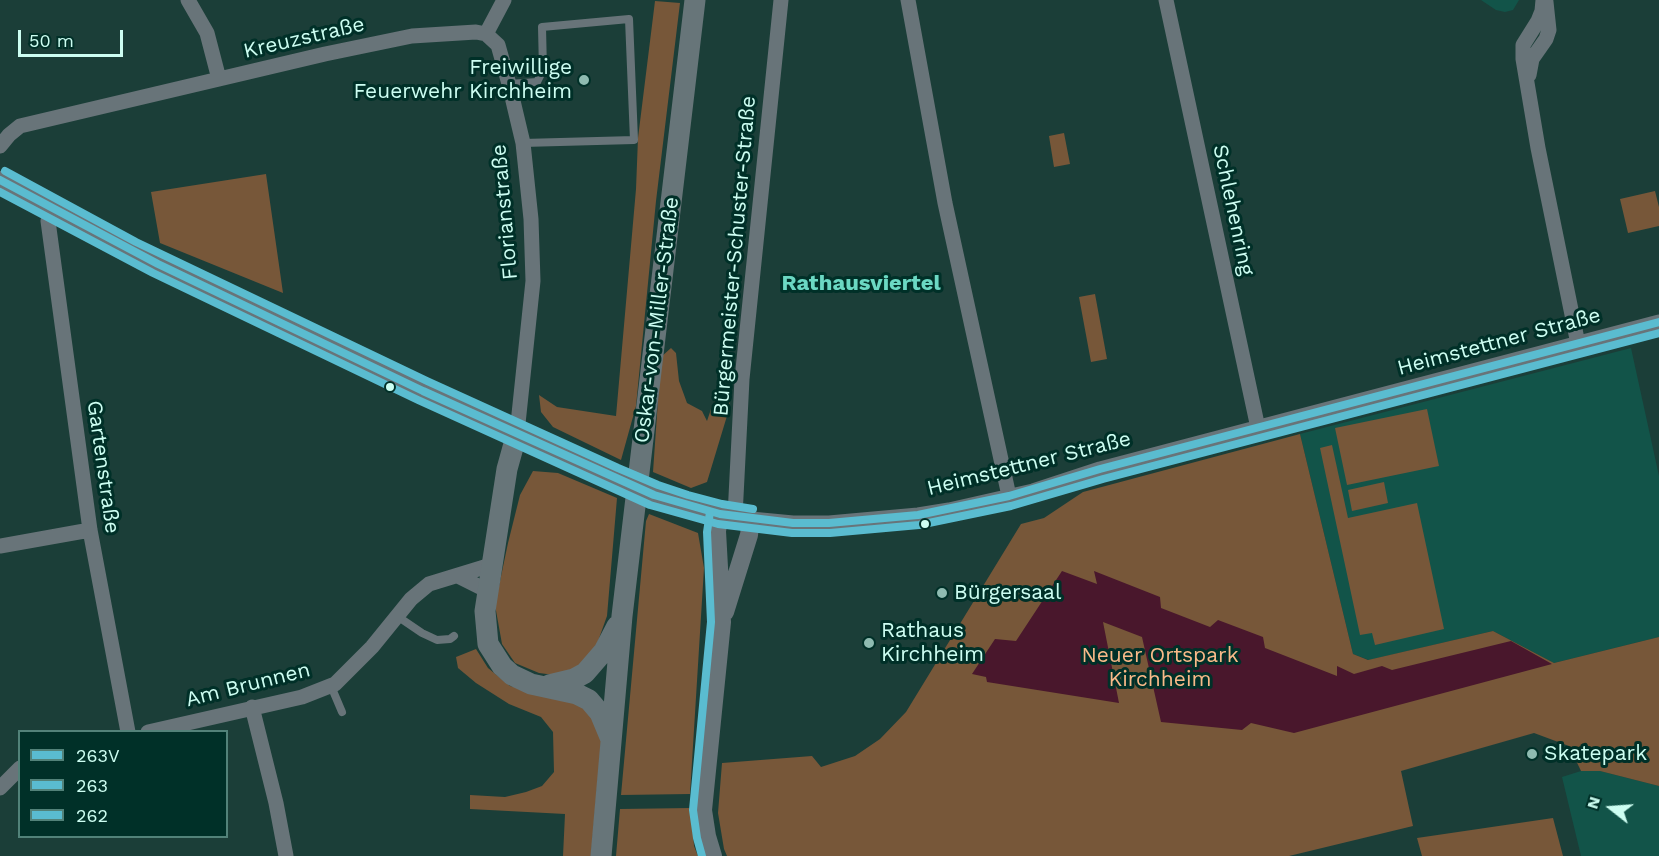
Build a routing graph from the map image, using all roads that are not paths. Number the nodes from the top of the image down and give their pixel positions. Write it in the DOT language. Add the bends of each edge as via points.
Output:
graph roads {
  1 [pos="188,0"];
  2 [pos="504,0"];
  3 [pos="695,0"];
  4 [pos="782,0"];
  5 [pos="908,0"];
  6 [pos="1166,0"];
  7 [pos="1544,0"];
  8 [pos="486,34"];
  9 [pos="219,79"];
  10 [pos="509,84"];
  11 [pos="523,143"];
  12 [pos="0,146"];
  13 [pos="0,180"];
  14 [pos="52,208"];
  15 [pos="1659,322"];
  16 [pos="1578,344"];
  17 [pos="1258,428"];
  18 [pos="517,433"];
  19 [pos="1010,496"];
  20 [pos="735,516"];
  21 [pos="90,530"];
  22 [pos="0,546"];
  23 [pos="491,565"];
  24 [pos="458,576"];
  25 [pos="488,591"];
  26 [pos="397,616"];
  27 [pos="622,616"];
  28 [pos="722,622"];
  29 [pos="454,636"];
  30 [pos="331,686"];
  31 [pos="543,686"];
  32 [pos="252,707"];
  33 [pos="342,712"];
  34 [pos="128,730"];
  35 [pos="156,730"];
  36 [pos="610,738"];
  37 [pos="18,770"];
  38 [pos="0,788"];
  39 [pos="286,856"];
  40 [pos="601,856"];
  41 [pos="713,856"];
  1 -- 9 [label="street" via="207,33"];
  2 -- 8 [label="street"];
  3 -- 27 [label="main road, Oskar-von-Miller-Straße"];
  4 -- 20 [label="street, Bürgermeister-Schuster-Straße" via="742,379"];
  5 -- 19 [label="street" via="945,203"];
  6 -- 17 [label="street, Schlehenring"];
  7 -- 16 [label="street" via="1549,30 1532,59 1529,99"];
  8 -- 9 [label="street, Kreuzstraße" via="412,36"];
  8 -- 10 [label="street, Florianstraße" via="498,45"];
  9 -- 12 [label="street, Kreuzstraße" via="20,126"];
  10 -- 11 [label="street, Florianstraße"];
  10 -- 11 [label="lane" via="537,82 543,70 542,27 629,19 634,140"];
  11 -- 18 [label="street, Florianstraße" via="533,281"];
  13 -- 14 [label="street, Heimstettner Straße"];
  14 -- 18 [label="street, Heimstettner Straße" via="131,251"];
  14 -- 21 [label="street, Gartenstraße" via="48,221"];
  15 -- 16 [label="street, Heimstettner Straße"];
  16 -- 17 [label="street, Heimstettner Straße"];
  17 -- 19 [label="street, Heimstettner Straße"];
  18 -- 20 [label="street, Heimstettner Straße, bridge" via="654,495"];
  18 -- 23 [label="main road"];
  19 -- 20 [label="street, Heimstettner Straße" via="918,515 861,520 793,523"];
  20 -- 28 [label="street" via="717,531"];
  20 -- 28 [label="street" via="749,535"];
  21 -- 22 [label="street"];
  21 -- 34 [label="street, Gartenstraße"];
  23 -- 24 [label="street, Am Brunnen"];
  23 -- 25 [label="main road"];
  24 -- 25 [label="street"];
  24 -- 26 [label="street, Am Brunnen" via="429,584"];
  25 -- 31 [label="main road" via="485,630 494,657 512,675"];
  26 -- 29 [label="lane" via="437,640"];
  26 -- 30 [label="street, Am Brunnen" via="372,647"];
  27 -- 31 [label="main road" via="604,651 585,674"];
  27 -- 36 [label="main road, Oskar-von-Miller-Straße"];
  28 -- 41 [label="street" via="703,810"];
  30 -- 32 [label="street, Am Brunnen" via="302,697"];
  30 -- 33 [label="lane"];
  31 -- 36 [label="main road" via="589,700 600,713"];
  32 -- 35 [label="street, Am Brunnen"];
  32 -- 39 [label="street"];
  36 -- 40 [label="main road, Oskar-von-Miller-Straße"];
  37 -- 38 [label="street"];
}
